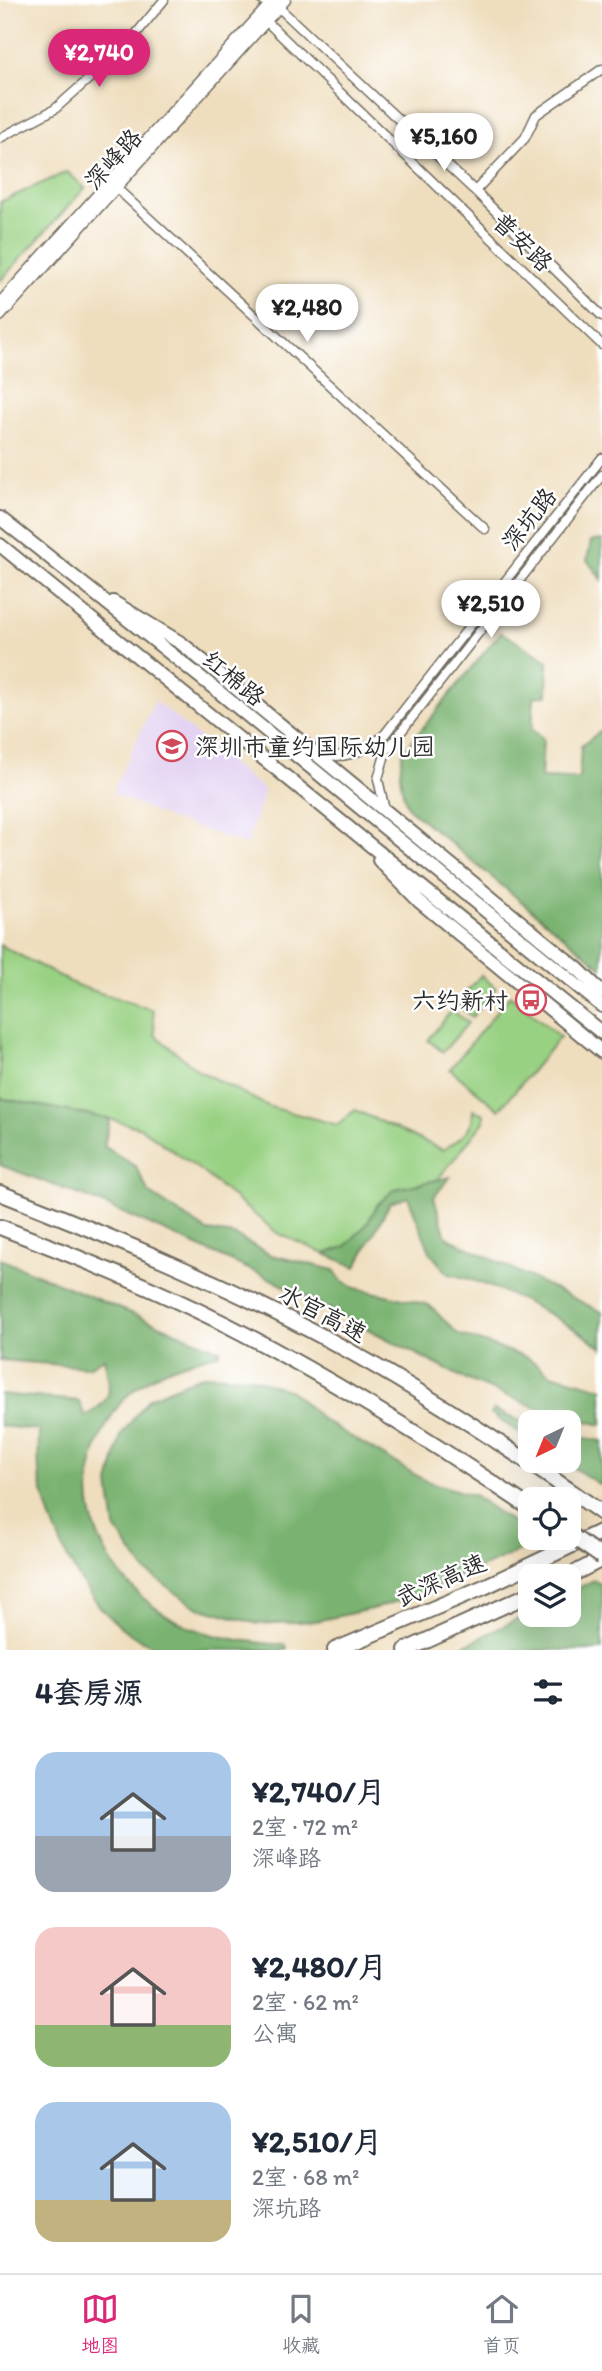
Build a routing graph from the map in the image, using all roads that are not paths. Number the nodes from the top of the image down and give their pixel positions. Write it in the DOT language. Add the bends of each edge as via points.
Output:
graph roads {
  1 [pos="164,0"];
  2 [pos="273,2"];
  3 [pos="266,21"];
  4 [pos="602,69"];
  5 [pos="0,138"];
  6 [pos="113,184"];
  7 [pos="475,191"];
  8 [pos="0,303"];
  9 [pos="0,316"];
  10 [pos="602,316"];
  11 [pos="602,345"];
  12 [pos="602,458"];
  13 [pos="602,475"];
  14 [pos="0,519"];
  15 [pos="485,529"];
  16 [pos="0,545"];
  17 [pos="91,591"];
  18 [pos="306,745"];
  19 [pos="387,812"];
  20 [pos="355,833"];
  21 [pos="602,992"];
  22 [pos="602,1006"];
  23 [pos="602,1033"];
  24 [pos="602,1052"];
  25 [pos="0,1193"];
  26 [pos="0,1227"];
  27 [pos="518,1499"];
  28 [pos="596,1509"];
  29 [pos="602,1531"];
  30 [pos="581,1543"];
  31 [pos="602,1558"];
  32 [pos="581,1569"];
  33 [pos="518,1599"];
  34 [pos="335,1650"];
  35 [pos="406,1650"];
  1 -- 5 [label="street" via="127,45 55,109"];
  2 -- 3 [label="street, 深峰路"];
  2 -- 6 [label="street, 深峰路"];
  2 -- 7 [label="street"];
  3 -- 6 [label="street, 深峰路"];
  3 -- 11 [label="street, 普安路"];
  4 -- 7 [label="street" via="536,115 524,138"];
  6 -- 8 [label="street, 深峰路"];
  6 -- 9 [label="street, 深峰路"];
  6 -- 15 [label="street"];
  7 -- 10 [label="street"];
  12 -- 18 [label="street, 深坑路" via="386,734 348,755 320,753"];
  13 -- 19 [label="street, 深坑路" via="386,751 378,779"];
  14 -- 17 [label="main road, 红棉路"];
  16 -- 20 [label="main road, 红棉路"];
  17 -- 18 [label="main road" via="160,627"];
  17 -- 22 [label="main road, 红棉路"];
  18 -- 19 [label="main road"];
  19 -- 21 [label="main road"];
  20 -- 23 [label="main road, 红棉路"];
  20 -- 24 [label="main road" via="419,901"];
  25 -- 28 [label="highway, 水官高速" via="159,1258 329,1340 414,1389"];
  26 -- 27 [label="highway" via="223,1323 391,1417"];
  29 -- 34 [label="highway, 武深高速"];
  30 -- 31 [label="highway, bridge"];
  31 -- 32 [label="highway"];
  33 -- 35 [label="highway, 武深高速"];
}
